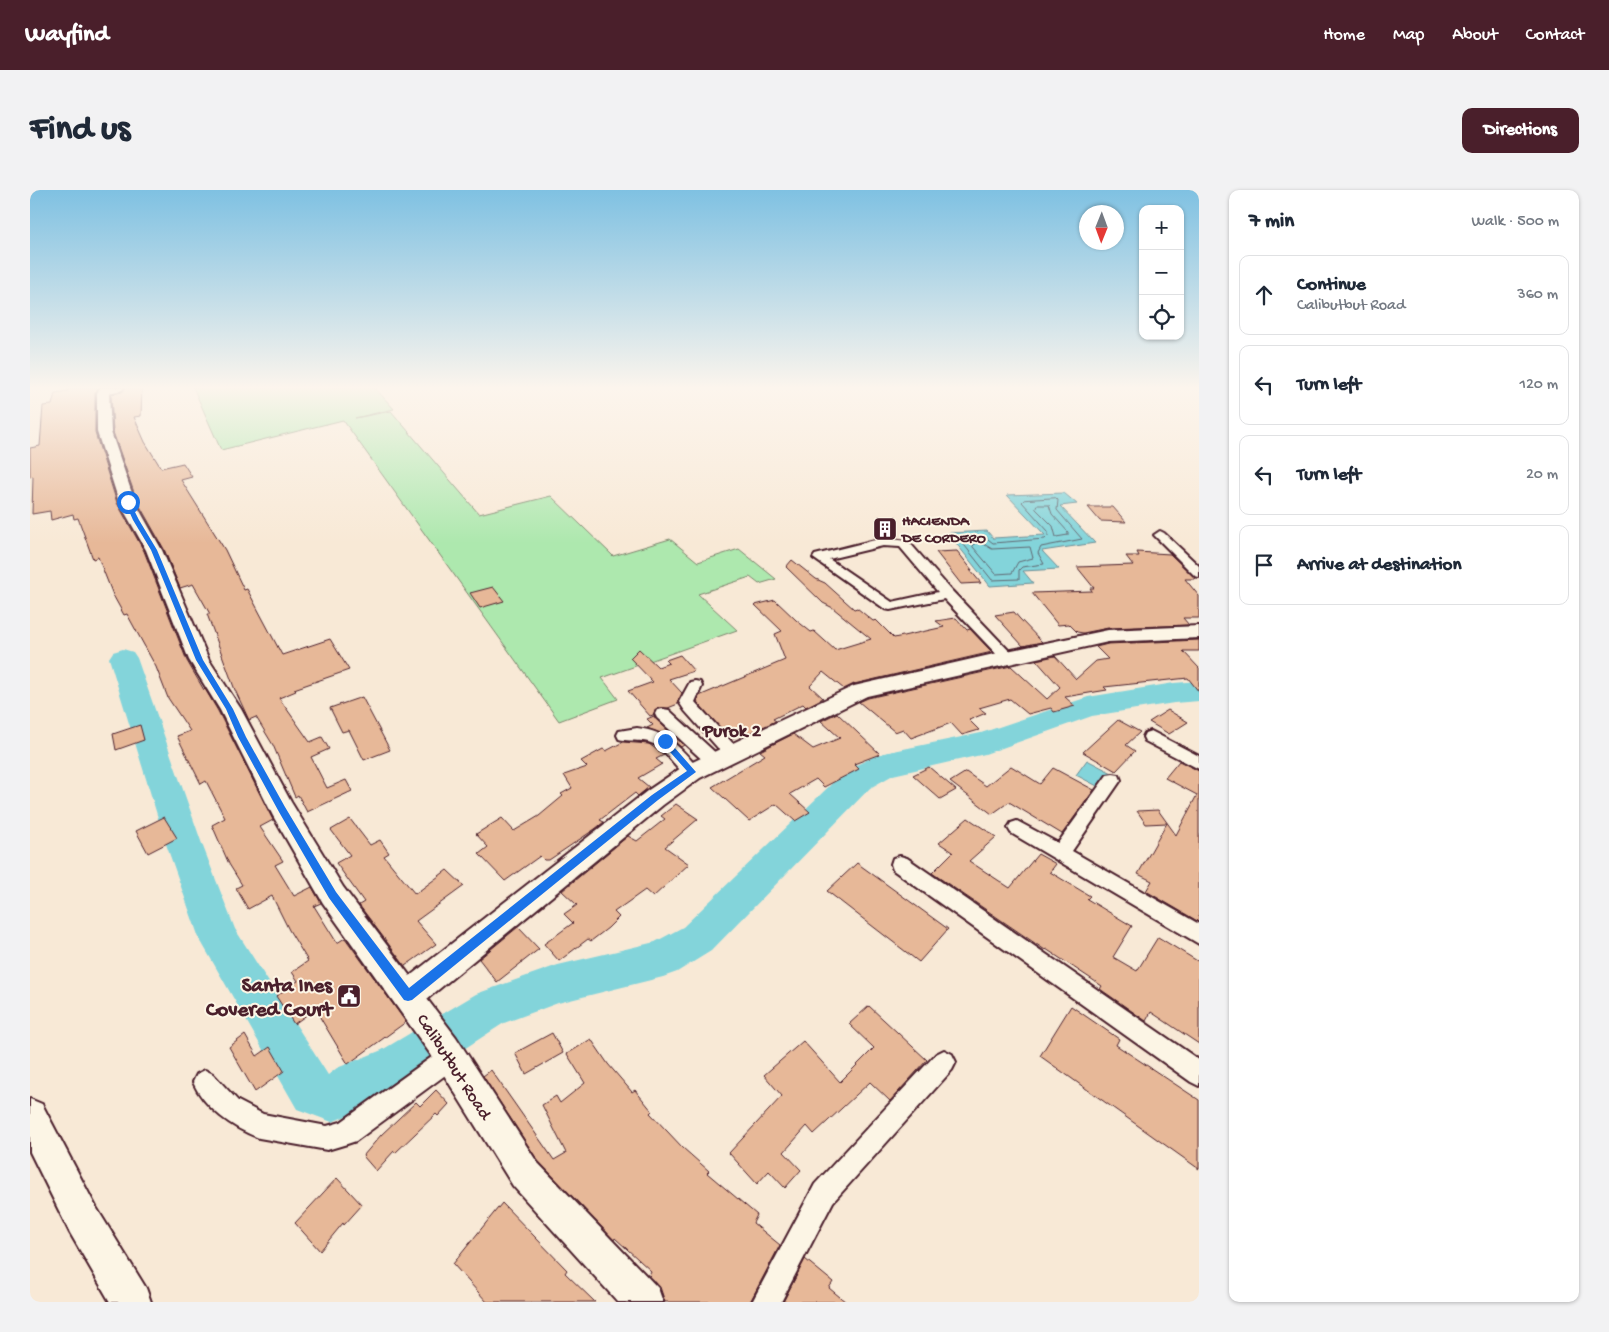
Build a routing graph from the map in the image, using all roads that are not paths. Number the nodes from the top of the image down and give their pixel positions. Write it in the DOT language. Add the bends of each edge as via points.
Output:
graph roads {
  1 [pos="106,439"];
  2 [pos="1160,535"];
  3 [pos="1199,573"];
  4 [pos="946,594"];
  5 [pos="1199,632"];
  6 [pos="1007,656"];
  7 [pos="694,686"];
  8 [pos="663,714"];
  9 [pos="625,735"];
  10 [pos="1151,737"];
  11 [pos="723,756"];
  12 [pos="1199,763"];
  13 [pos="692,772"];
  14 [pos="1113,780"];
  15 [pos="1017,828"];
  16 [pos="1061,853"];
  17 [pos="900,864"];
  18 [pos="1199,935"];
  19 [pos="414,1004"];
  20 [pos="448,1053"];
  21 [pos="944,1062"];
  22 [pos="1199,1074"];
  23 [pos="205,1082"];
  24 [pos="30,1116"];
  25 [pos="132,1302"];
  26 [pos="644,1302"];
  27 [pos="766,1302"];
  1 -- 19 [label="street, Calibutbut Road" via="128,502 154,550 199,660 230,709 278,801 333,895"];
  2 -- 3 [label="street"];
  4 -- 4 [label="street" via="904,544 883,542 820,558 890,606"];
  4 -- 6 [label="street"];
  5 -- 6 [label="street" via="1108,636"];
  6 -- 11 [label="street" via="861,691"];
  7 -- 11 [label="street" via="687,702"];
  8 -- 11 [label="street"];
  9 -- 13 [label="street" via="636,732 651,734 665,741"];
  10 -- 12 [label="street"];
  11 -- 13 [label="street"];
  13 -- 19 [label="street" via="655,798"];
  14 -- 16 [label="street"];
  15 -- 16 [label="street"];
  16 -- 18 [label="street"];
  17 -- 22 [label="street"];
  19 -- 20 [label="street, Calibutbut Road"];
  20 -- 23 [label="street" via="347,1132 327,1138 259,1126 230,1109"];
  20 -- 26 [label="street, Calibutbut Road" via="525,1174"];
  21 -- 27 [label="street" via="824,1193"];
  24 -- 25 [label="street" via="83,1220"];
}
